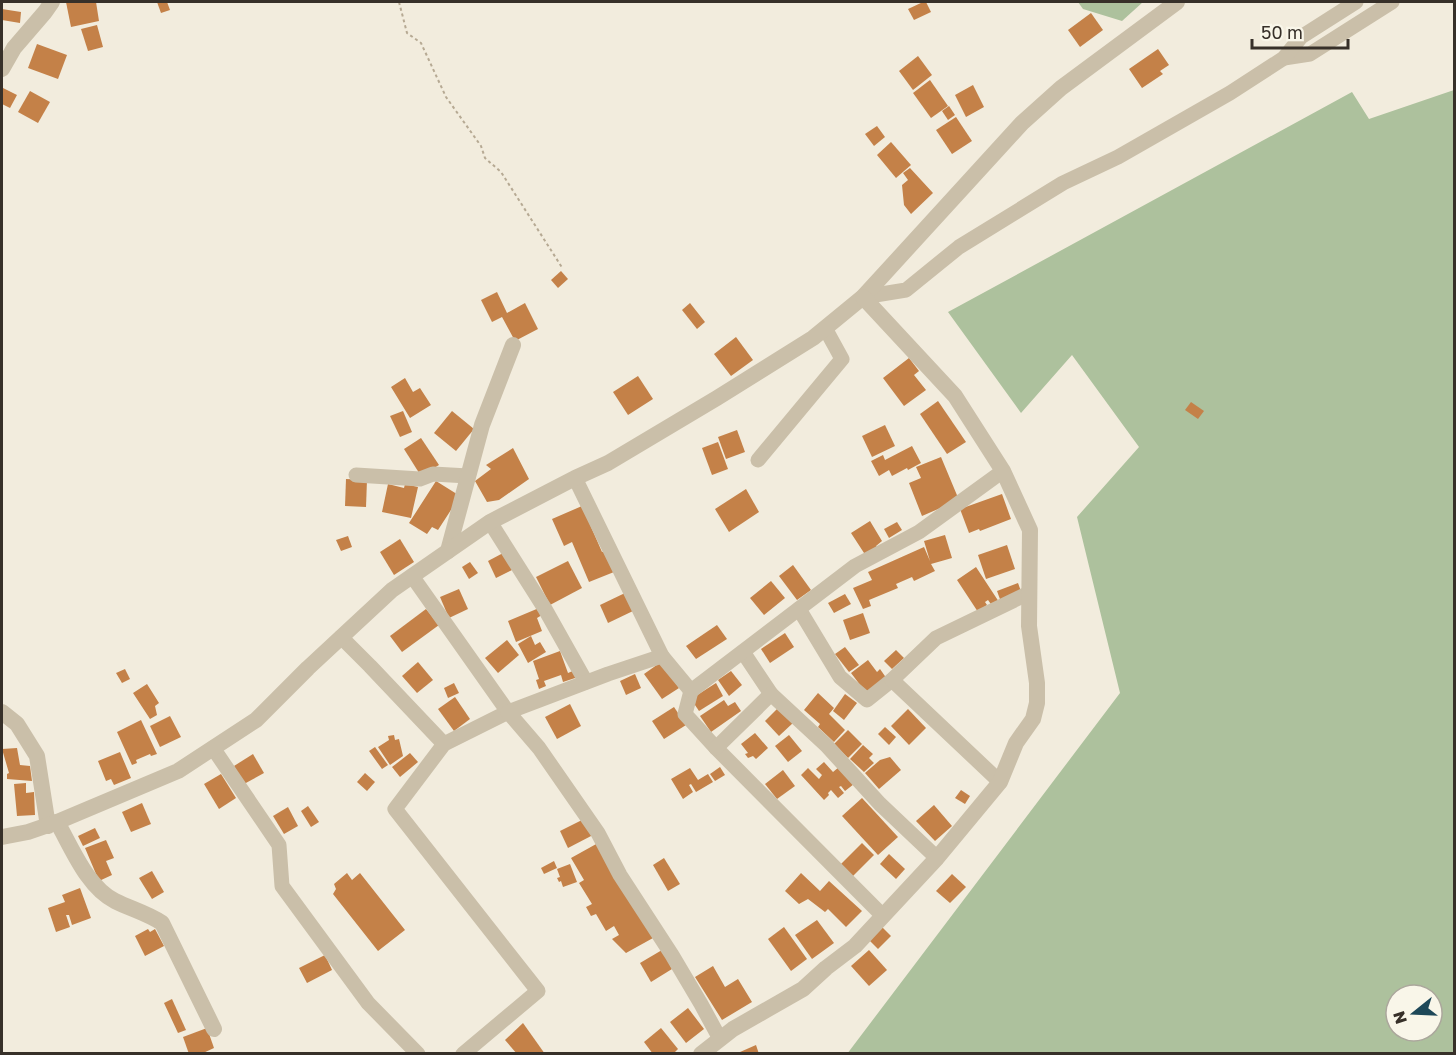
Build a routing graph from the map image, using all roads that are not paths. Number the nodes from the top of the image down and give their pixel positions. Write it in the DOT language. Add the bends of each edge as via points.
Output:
graph roads {
  1 [pos="52,2"];
  2 [pos="1177,2"];
  3 [pos="1356,2"];
  4 [pos="1392,2"];
  5 [pos="1284,58"];
  6 [pos="2,69"];
  7 [pos="863,297"];
  8 [pos="825,328"];
  9 [pos="513,345"];
  10 [pos="758,460"];
  11 [pos="1003,471"];
  12 [pos="356,475"];
  13 [pos="468,476"];
  14 [pos="576,478"];
  15 [pos="490,522"];
  16 [pos="448,551"];
  17 [pos="412,576"];
  18 [pos="1029,593"];
  19 [pos="799,609"];
  20 [pos="341,637"];
  21 [pos="743,652"];
  22 [pos="662,656"];
  23 [pos="892,680"];
  24 [pos="586,682"];
  25 [pos="691,691"];
  26 [pos="771,694"];
  27 [pos="2,712"];
  28 [pos="508,712"];
  29 [pos="444,744"];
  30 [pos="213,748"];
  31 [pos="716,748"];
  32 [pos="1000,782"];
  33 [pos="53,824"];
  34 [pos="2,837"];
  35 [pos="938,858"];
  36 [pos="883,916"];
  37 [pos="214,1029"];
  38 [pos="720,1039"];
  39 [pos="418,1053"];
  40 [pos="463,1053"];
  41 [pos="701,1053"];
  1 -- 6 [label="street"];
  2 -- 7 [label="street" via="1061,88 1022,123"];
  3 -- 5 [label="street" via="1301,37"];
  4 -- 5 [label="street" via="1310,54"];
  5 -- 7 [label="street" via="1118,157 1063,183 959,247 906,290"];
  7 -- 8 [label="street"];
  7 -- 11 [label="street" via="955,396"];
  8 -- 10 [label="street" via="842,359"];
  8 -- 14 [label="street" via="707,404"];
  9 -- 13 [label="street" via="482,426"];
  11 -- 18 [label="street" via="1030,530"];
  11 -- 19 [label="street" via="919,532 855,566"];
  12 -- 13 [label="street" via="420,479 433,474"];
  13 -- 16 [label="street"];
  14 -- 15 [label="street"];
  14 -- 22 [label="street"];
  15 -- 16 [label="street"];
  15 -- 24 [label="street"];
  16 -- 17 [label="street"];
  17 -- 20 [label="street"];
  17 -- 28 [label="street"];
  18 -- 23 [label="street" via="936,638"];
  18 -- 32 [label="street" via="1037,703 1033,719 1016,743"];
  19 -- 21 [label="street"];
  19 -- 23 [label="street" via="840,677 867,700"];
  20 -- 29 [label="street"];
  20 -- 30 [label="street" via="256,720"];
  21 -- 25 [label="street"];
  21 -- 26 [label="street"];
  22 -- 24 [label="street"];
  22 -- 25 [label="street"];
  23 -- 32 [label="street"];
  24 -- 28 [label="street"];
  25 -- 31 [label="street" via="684,714"];
  26 -- 31 [label="street"];
  26 -- 35 [label="street"];
  27 -- 33 [label="street" via="17,724 37,756"];
  28 -- 29 [label="street"];
  28 -- 38 [label="street" via="539,748 598,833"];
  29 -- 40 [label="street" via="395,809 538,991"];
  30 -- 33 [label="street" via="178,771"];
  30 -- 39 [label="street" via="279,845 282,886 368,1003"];
  31 -- 36 [label="street"];
  32 -- 35 [label="street"];
  33 -- 34 [label="street"];
  33 -- 37 [label="street" via="91,881 113,900 162,923"];
  35 -- 36 [label="street"];
  36 -- 38 [label="street" via="855,946 803,990"];
  38 -- 41 [label="street"];
}
